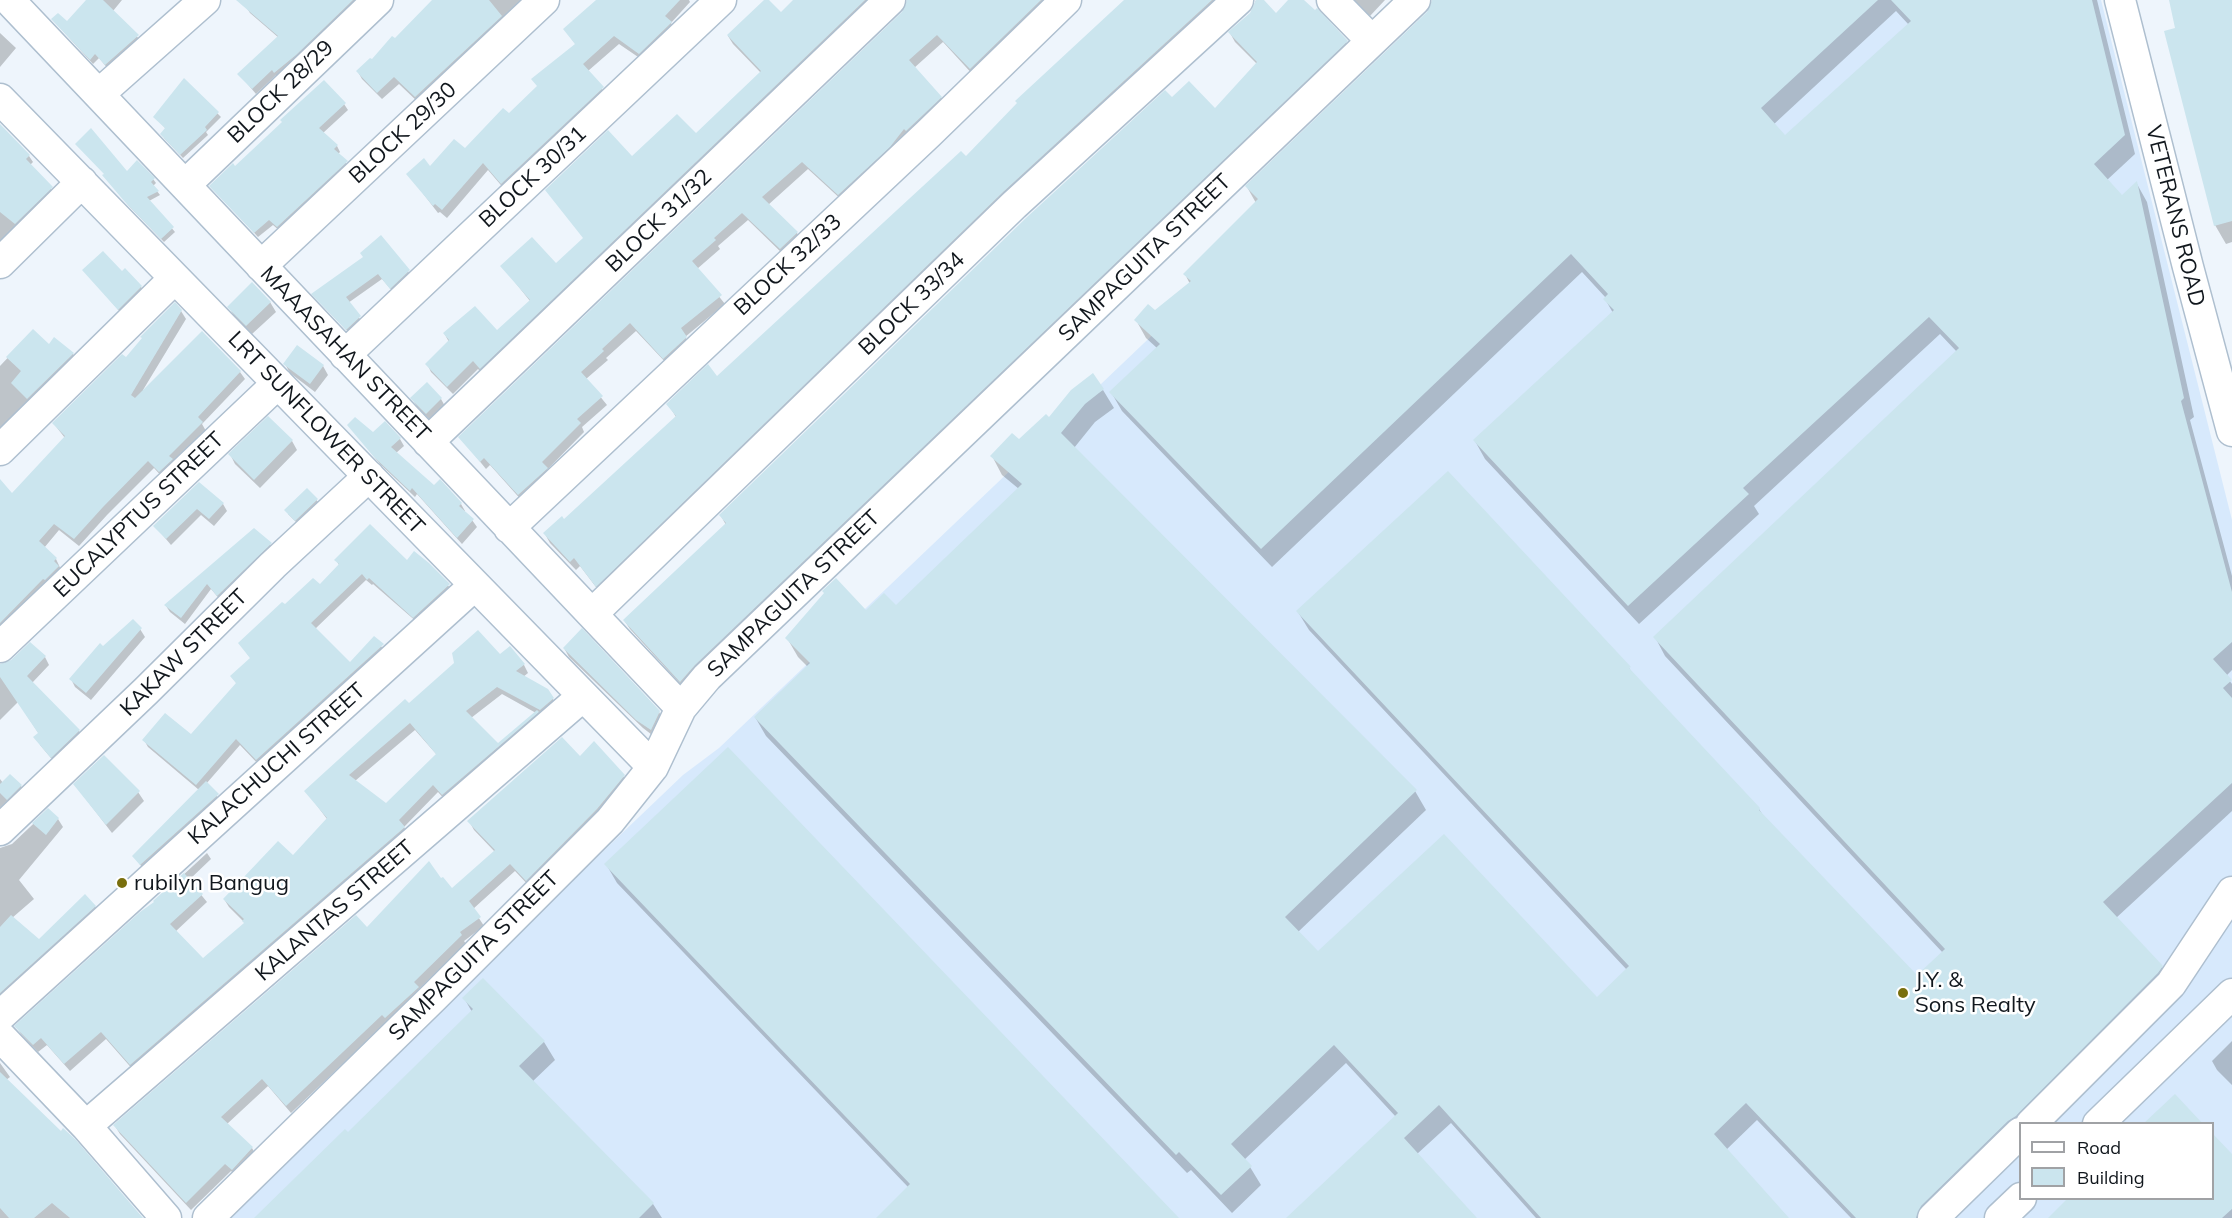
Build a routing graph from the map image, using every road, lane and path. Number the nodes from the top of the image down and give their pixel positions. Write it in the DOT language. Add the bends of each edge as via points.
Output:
graph roads {
  1 [pos="9,0"];
  2 [pos="378,0"];
  3 [pos="544,0"];
  4 [pos="721,0"];
  5 [pos="890,0"];
  6 [pos="1066,0"];
  7 [pos="1238,0"];
  8 [pos="1332,0"];
  9 [pos="1415,0"];
  10 [pos="2120,0"];
  11 [pos="186,6"];
  12 [pos="1372,41"];
  13 [pos="99,94"];
  14 [pos="0,99"];
  15 [pos="82,183"];
  16 [pos="184,185"];
  17 [pos="0,263"];
  18 [pos="261,266"];
  19 [pos="175,278"];
  20 [pos="345,355"];
  21 [pos="278,383"];
  22 [pos="2232,431"];
  23 [pos="428,442"];
  24 [pos="0,450"];
  25 [pos="369,476"];
  26 [pos="509,528"];
  27 [pos="475,585"];
  28 [pos="592,614"];
  29 [pos="0,647"];
  30 [pos="583,696"];
  31 [pos="681,708"];
  32 [pos="653,767"];
  33 [pos="0,830"];
  34 [pos="2232,892"];
  35 [pos="2232,994"];
  36 [pos="0,1016"];
  37 [pos="0,1036"];
  38 [pos="2033,1122"];
  39 [pos="2100,1122"];
  40 [pos="86,1126"];
  41 [pos="2019,1134"];
  42 [pos="2019,1199"];
  43 [pos="166,1218"];
  44 [pos="208,1218"];
  45 [pos="1933,1218"];
  46 [pos="2000,1218"];
  1 -- 13 [label="street, MAAASAHAN STREET"];
  2 -- 16 [label="street, BLOCK 28/29"];
  3 -- 18 [label="street, BLOCK 29/30"];
  4 -- 20 [label="street, BLOCK 30/31"];
  5 -- 23 [label="street, BLOCK 31/32"];
  6 -- 26 [label="street, BLOCK 32/33"];
  7 -- 28 [label="street, BLOCK 33/34" via="1014,205"];
  8 -- 12 [label="street"];
  9 -- 12 [label="street, SAMPAGUITA STREET"];
  10 -- 22 [label="street, VETERANS ROAD"];
  11 -- 13 [label="street"];
  12 -- 31 [label="street, SAMPAGUITA STREET" via="707,677"];
  13 -- 16 [label="street, MAAASAHAN STREET"];
  14 -- 15 [label="street, LRT SUNFLOWER STREET"];
  15 -- 17 [label="street"];
  15 -- 19 [label="street, LRT SUNFLOWER STREET"];
  16 -- 18 [label="street, MAAASAHAN STREET"];
  18 -- 20 [label="street, MAAASAHAN STREET"];
  19 -- 21 [label="street, LRT SUNFLOWER STREET"];
  19 -- 24 [label="street"];
  20 -- 23 [label="street, MAAASAHAN STREET"];
  21 -- 25 [label="street, LRT SUNFLOWER STREET"];
  21 -- 29 [label="street, EUCALYPTUS STREET"];
  23 -- 26 [label="street, MAAASAHAN STREET"];
  25 -- 27 [label="street, LRT SUNFLOWER STREET"];
  25 -- 33 [label="street, KAKAW STREET"];
  26 -- 28 [label="street, MAAASAHAN STREET"];
  27 -- 30 [label="street, LRT SUNFLOWER STREET"];
  27 -- 36 [label="street, KALACHUCHI STREET"];
  28 -- 31 [label="street, MAAASAHAN STREET"];
  30 -- 32 [label="street, LRT SUNFLOWER STREET"];
  30 -- 40 [label="street, KALANTAS STREET"];
  31 -- 32 [label="street, SAMPAGUITA STREET"];
  32 -- 44 [label="street, SAMPAGUITA STREET" via="610,821"];
  34 -- 38 [label="street" via="2171,984"];
  35 -- 39 [label="street"];
  37 -- 40 [label="street"];
  40 -- 43 [label="street"];
  41 -- 45 [label="street"];
  42 -- 46 [label="street"];
}
